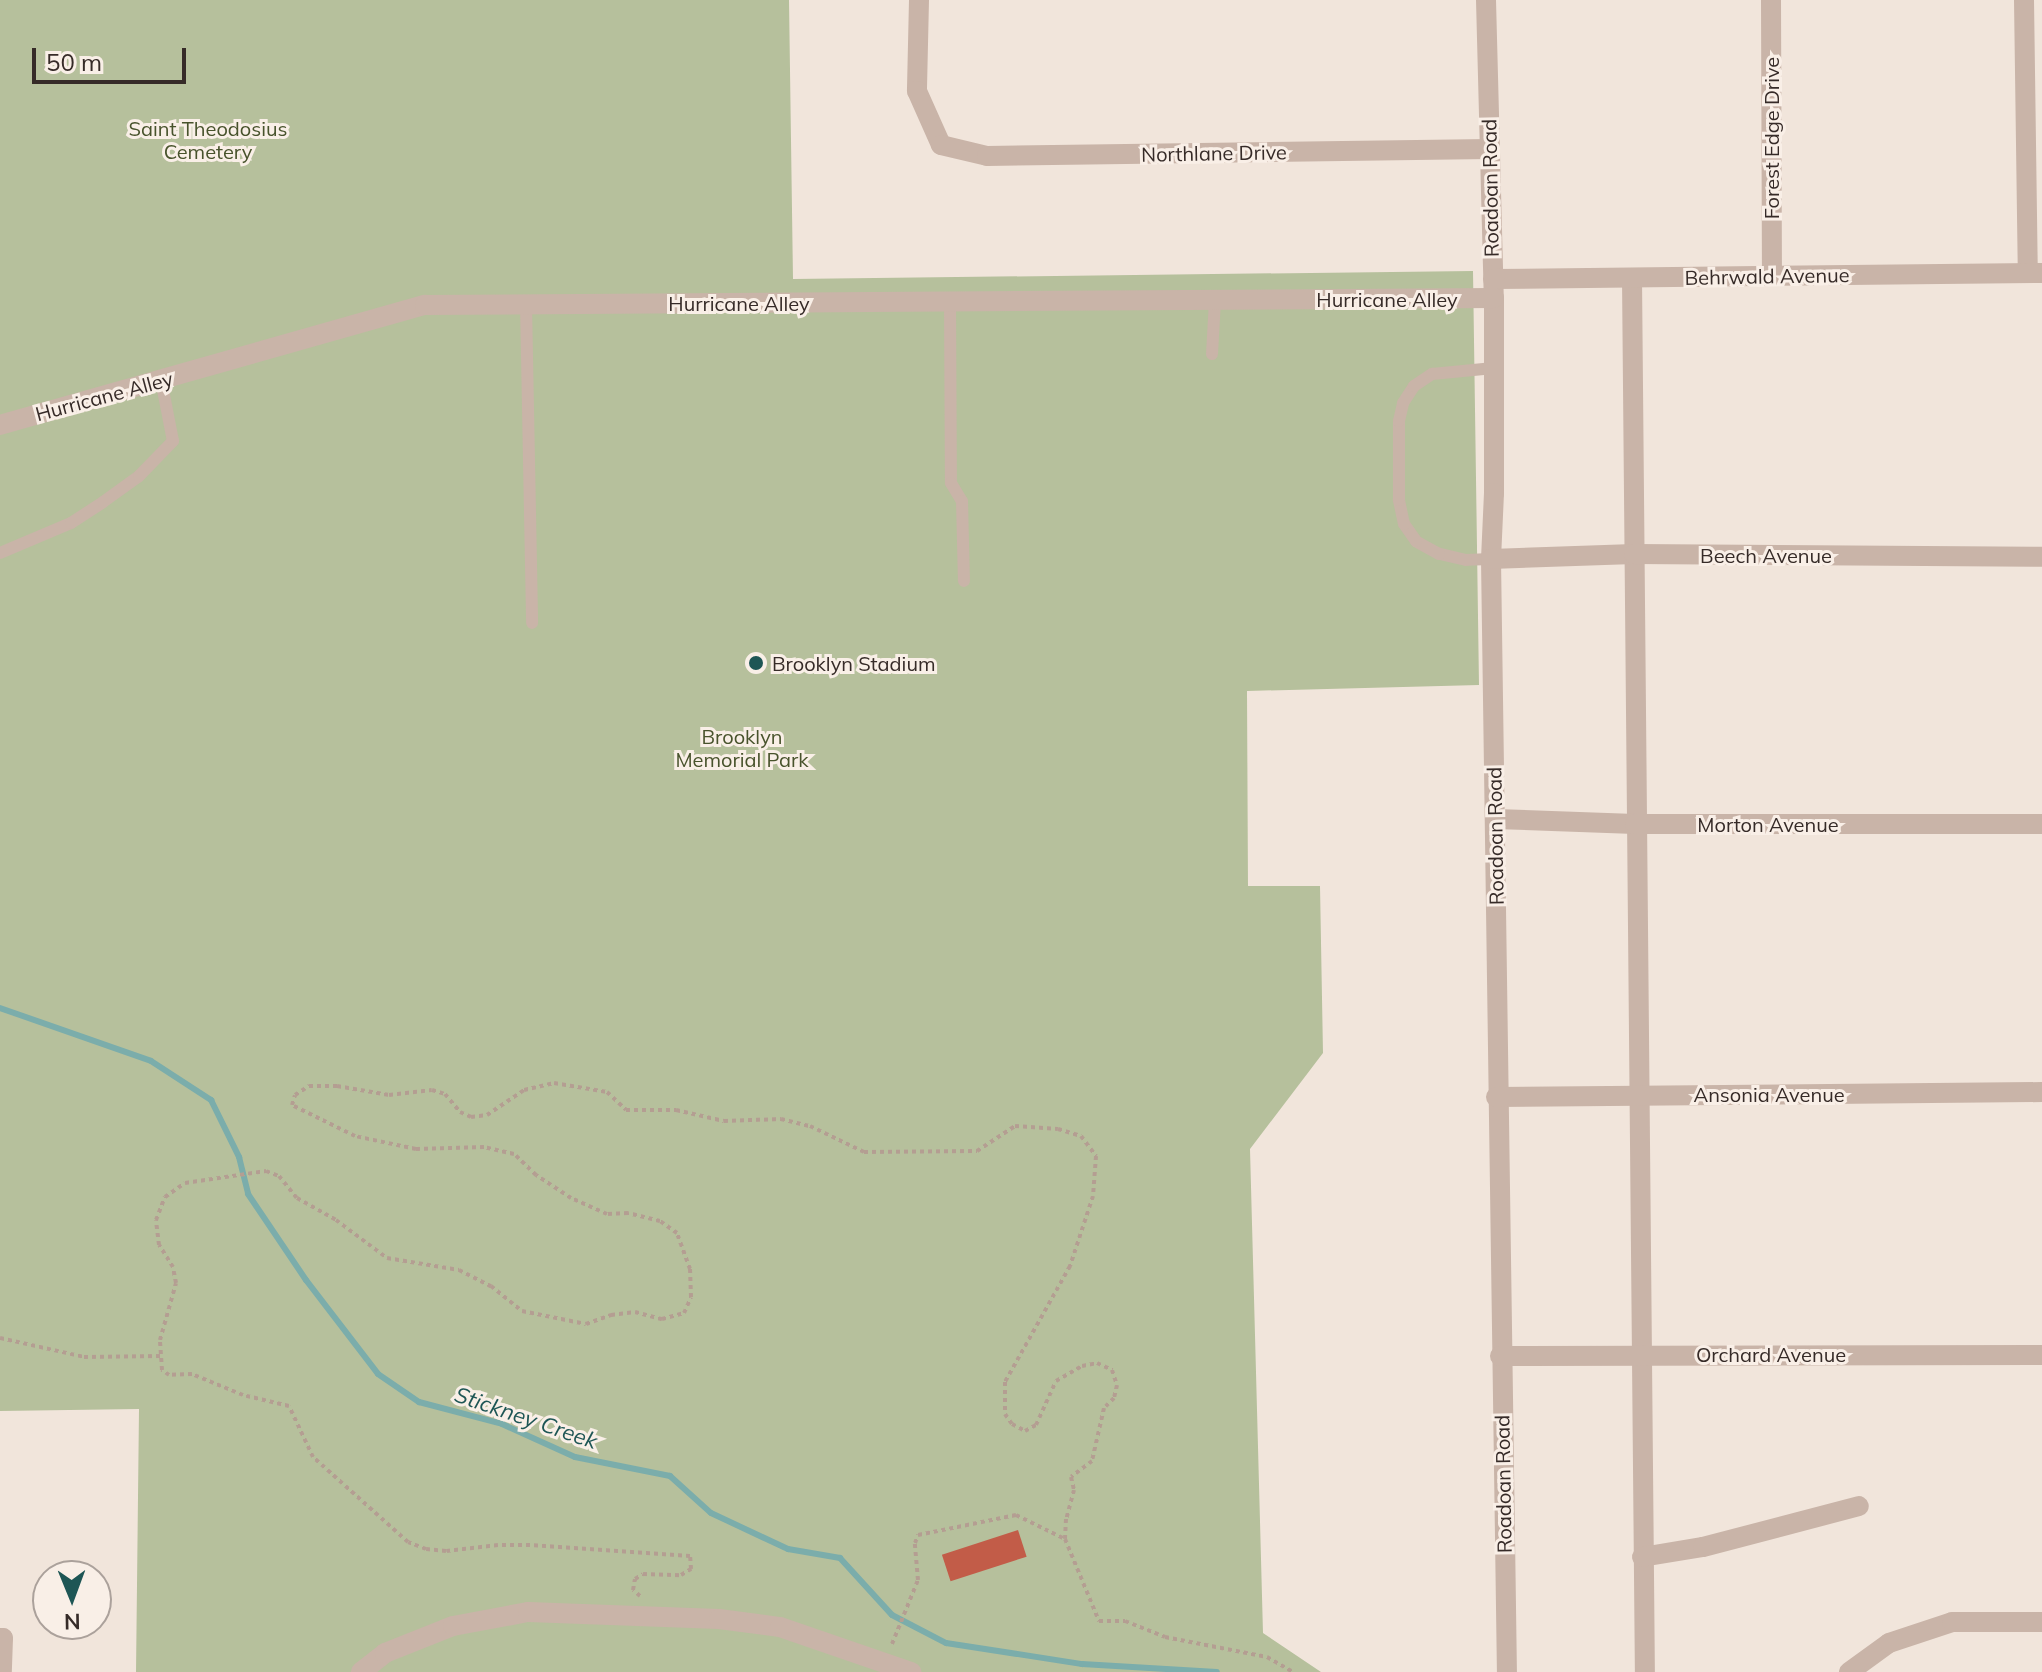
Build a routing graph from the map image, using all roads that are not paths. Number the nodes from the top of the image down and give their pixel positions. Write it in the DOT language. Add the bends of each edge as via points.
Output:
graph roads {
  1 [pos="919,0"];
  2 [pos="1486,0"];
  3 [pos="1771,0"];
  4 [pos="2024,0"];
  5 [pos="1489,149"];
  6 [pos="2035,273"];
  7 [pos="1772,275"];
  8 [pos="1632,278"];
  9 [pos="1493,289"];
  10 [pos="1215,300"];
  11 [pos="950,302"];
  12 [pos="526,304"];
  13 [pos="1212,354"];
  14 [pos="1494,368"];
  15 [pos="161,380"];
  16 [pos="0,425"];
  17 [pos="0,553"];
  18 [pos="1634,554"];
  19 [pos="2042,557"];
  20 [pos="1491,559"];
  21 [pos="964,581"];
  22 [pos="532,623"];
  23 [pos="1495,819"];
  24 [pos="1635,824"];
  25 [pos="2042,824"];
  26 [pos="2042,1092"];
  27 [pos="1639,1095"];
  28 [pos="1496,1097"];
  29 [pos="1640,1353"];
  30 [pos="2042,1355"];
  31 [pos="1500,1356"];
  32 [pos="1859,1506"];
  33 [pos="1642,1557"];
  34 [pos="2042,1622"];
  35 [pos="2,1638"];
  36 [pos="2,1672"];
  37 [pos="361,1672"];
  38 [pos="911,1672"];
  39 [pos="1507,1672"];
  40 [pos="1645,1672"];
  41 [pos="1849,1672"];
  1 -- 5 [label="street, Northlane Drive" via="917,91 941,145 987,156"];
  2 -- 5 [label="street, Roadoan Road"];
  3 -- 7 [label="street, Forest Edge Drive"];
  4 -- 6 [label="street"];
  5 -- 9 [label="street, Roadoan Road"];
  6 -- 7 [label="street, Behrwald Avenue"];
  7 -- 8 [label="street, Behrwald Avenue"];
  8 -- 9 [label="street, Behrwald Avenue"];
  8 -- 18 [label="street"];
  9 -- 10 [label="street, Hurricane Alley"];
  9 -- 14 [label="street, Roadoan Road"];
  10 -- 11 [label="street, Hurricane Alley"];
  10 -- 13 [label="lane"];
  11 -- 12 [label="street, Hurricane Alley"];
  11 -- 21 [label="lane" via="951,483 962,501"];
  12 -- 15 [label="street, Hurricane Alley" via="425,305"];
  12 -- 22 [label="lane"];
  14 -- 20 [label="street, Roadoan Road"];
  14 -- 20 [label="lane" via="1432,374 1414,386 1403,403 1398,450 1404,524 1416,541 1439,554"];
  15 -- 16 [label="street, Hurricane Alley"];
  15 -- 17 [label="lane" via="173,441 139,476 93,509"];
  18 -- 19 [label="street, Beech Avenue"];
  18 -- 20 [label="street, Beech Avenue"];
  18 -- 24 [label="street"];
  20 -- 23 [label="street, Roadoan Road"];
  23 -- 24 [label="street, Morton Avenue"];
  23 -- 28 [label="street, Roadoan Road"];
  24 -- 25 [label="street, Morton Avenue"];
  24 -- 27 [label="street"];
  26 -- 27 [label="street, Ansonia Avenue"];
  27 -- 28 [label="street, Ansonia Avenue"];
  27 -- 29 [label="street"];
  28 -- 31 [label="street, Roadoan Road"];
  29 -- 30 [label="street, Orchard Avenue"];
  29 -- 31 [label="street, Orchard Avenue"];
  29 -- 33 [label="street"];
  31 -- 39 [label="street, Roadoan Road"];
  32 -- 33 [label="street" via="1703,1547"];
  33 -- 40 [label="street"];
  34 -- 41 [label="street" via="1952,1622 1889,1643"];
  35 -- 36 [label="street"];
  37 -- 38 [label="street" via="385,1653 453,1626 528,1612 719,1619 780,1627"];
}
